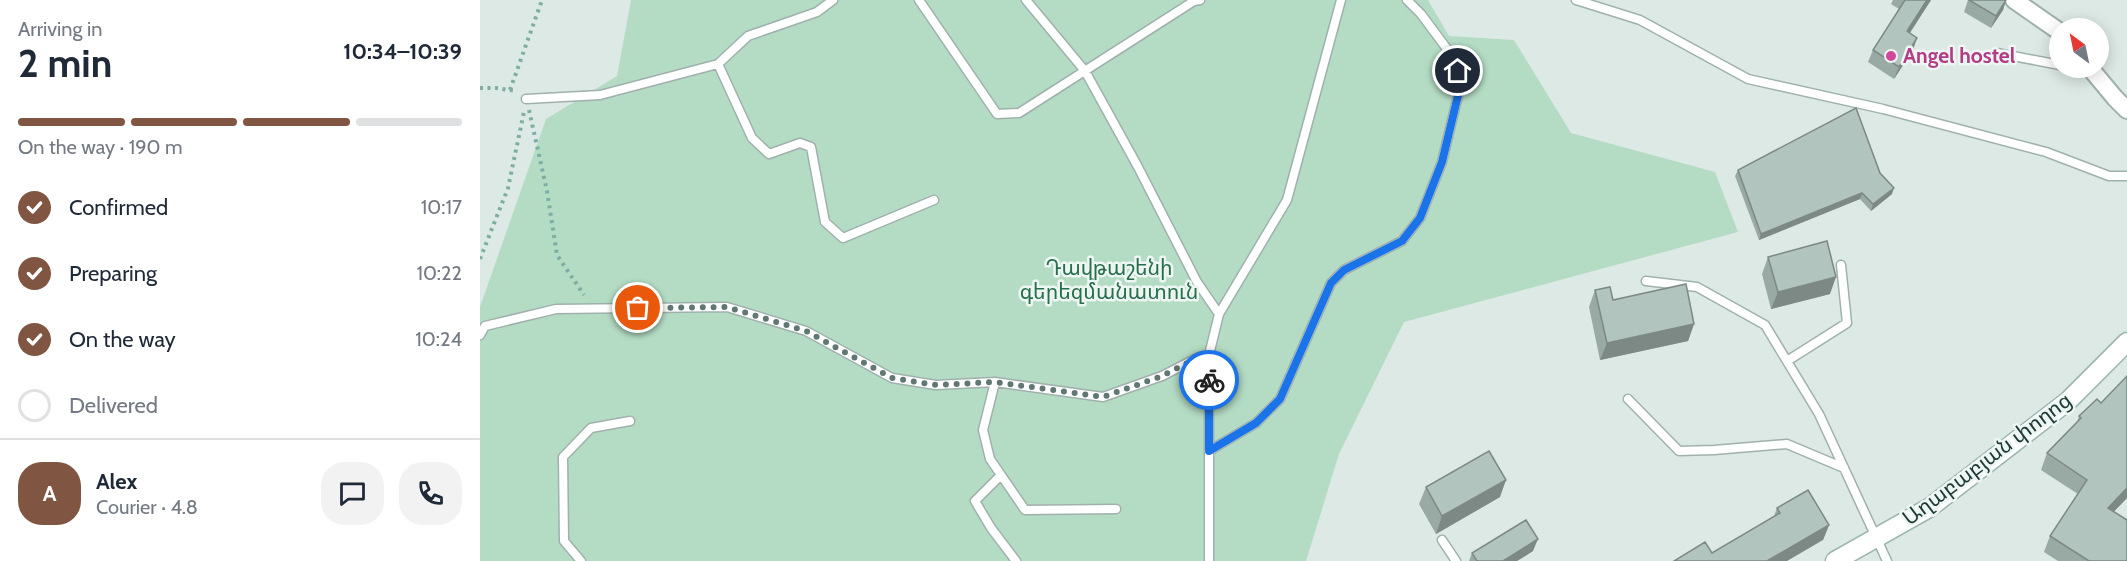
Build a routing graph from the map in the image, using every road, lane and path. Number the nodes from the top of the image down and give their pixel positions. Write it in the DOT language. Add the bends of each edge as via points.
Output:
graph roads {
  1 [pos="542,0"];
  2 [pos="833,0"];
  3 [pos="919,0"];
  4 [pos="1026,0"];
  5 [pos="1200,0"];
  6 [pos="1341,0"];
  7 [pos="1407,0"];
  8 [pos="1576,0"];
  9 [pos="2014,0"];
  10 [pos="2049,24"];
  11 [pos="1997,53"];
  12 [pos="2049,63"];
  13 [pos="718,64"];
  14 [pos="1085,72"];
  15 [pos="2100,78"];
  16 [pos="480,88"];
  17 [pos="510,90"];
  18 [pos="526,99"];
  19 [pos="2127,110"];
  20 [pos="2127,176"];
  21 [pos="934,200"];
  22 [pos="480,259"];
  23 [pos="1841,265"];
  24 [pos="1646,281"];
  25 [pos="593,308"];
  26 [pos="1219,314"];
  27 [pos="480,335"];
  28 [pos="2127,342"];
  29 [pos="1209,355"];
  30 [pos="1787,361"];
  31 [pos="995,382"];
  32 [pos="1628,399"];
  33 [pos="630,422"];
  34 [pos="1209,451"];
  35 [pos="1844,468"];
  36 [pos="1001,475"];
  37 [pos="1116,509"];
  38 [pos="1877,537"];
  39 [pos="1442,540"];
  40 [pos="581,561"];
  41 [pos="1016,561"];
  42 [pos="1209,561"];
  43 [pos="1456,561"];
  44 [pos="1835,561"];
  45 [pos="1887,561"];
  1 -- 17 [label="path"];
  2 -- 13 [label="lane" via="817,12 748,36"];
  3 -- 14 [label="lane" via="997,114 1019,113"];
  4 -- 14 [label="lane"];
  5 -- 14 [label="lane"];
  6 -- 26 [label="lane" via="1287,200"];
  7 -- 34 [label="lane" via="1453,57 1461,83 1442,162 1420,218 1402,241 1344,270 1331,283 1280,399 1256,423"];
  8 -- 20 [label="lane" via="1640,20 1748,79 2046,152 2109,176"];
  9 -- 10 [label="street"];
  11 -- 12 [label="lane"];
  13 -- 18 [label="lane" via="600,95"];
  13 -- 21 [label="lane" via="752,138 769,154 800,143 812,147 825,222 843,238"];
  14 -- 26 [label="lane" via="1197,282"];
  15 -- 19 [label="street"];
  16 -- 17 [label="path"];
  17 -- 18 [label="path" via="523,92"];
  18 -- 22 [label="path" via="508,188"];
  18 -- 25 [label="path" via="547,191 556,255"];
  23 -- 30 [label="lane" via="1846,324"];
  24 -- 30 [label="lane" via="1697,287 1755,319 1765,325"];
  25 -- 27 [label="lane" via="556,309 485,326"];
  25 -- 31 [label="lane" via="727,307 806,331 892,378 936,385"];
  26 -- 29 [label="lane"];
  28 -- 38 [label="street, Աղաբաբյան փողոց" via="2068,401 1929,508"];
  29 -- 31 [label="lane" via="1103,397"];
  29 -- 34 [label="lane"];
  30 -- 35 [label="lane" via="1819,414"];
  31 -- 36 [label="lane" via="983,430 990,459"];
  32 -- 35 [label="lane" via="1678,451 1787,444"];
  33 -- 40 [label="lane" via="591,428 562,457 564,541"];
  34 -- 42 [label="lane"];
  35 -- 38 [label="lane"];
  36 -- 37 [label="lane" via="1025,510"];
  36 -- 41 [label="lane" via="975,501"];
  38 -- 44 [label="street, Աղաբաբյան փողոց"];
  38 -- 45 [label="lane"];
  39 -- 43 [label="lane"];
}
